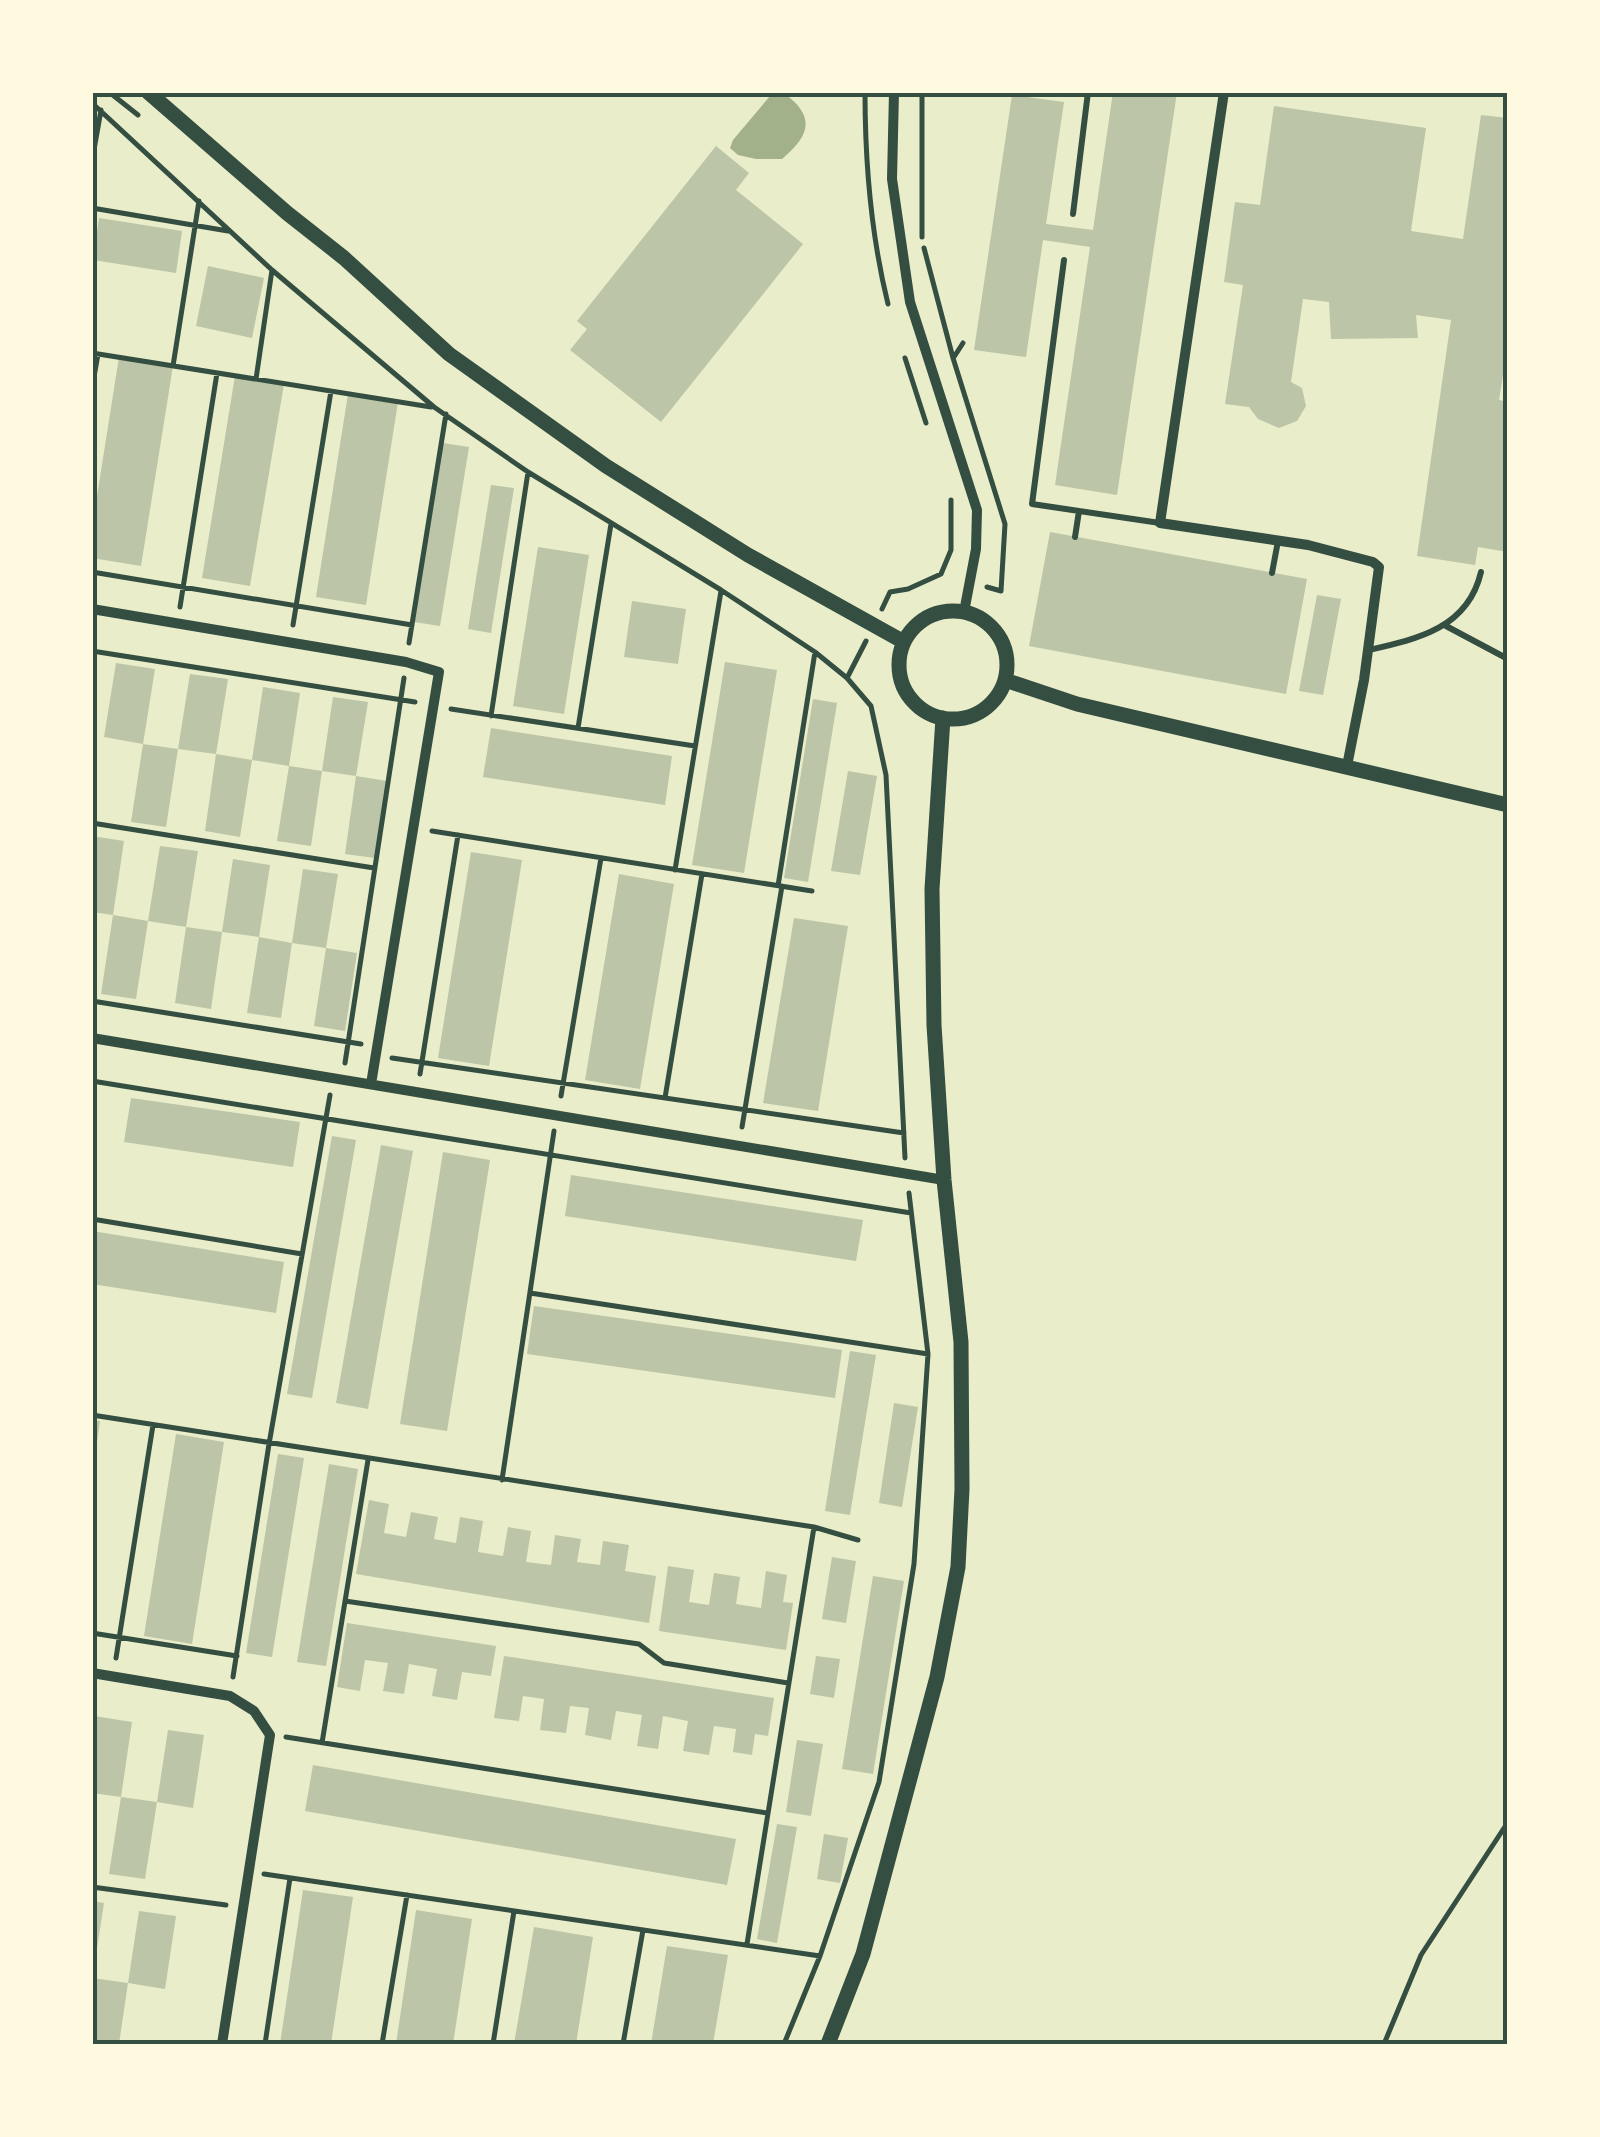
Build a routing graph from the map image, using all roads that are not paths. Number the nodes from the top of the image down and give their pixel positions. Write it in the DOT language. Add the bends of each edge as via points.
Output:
graph roads {
  1 [pos="148,92"];
  2 [pos="894,92"];
  3 [pos="1088,92"];
  4 [pos="1224,92"];
  5 [pos="1073,214"];
  6 [pos="1064,260"];
  7 [pos="1079,511"];
  8 [pos="1160,523"];
  9 [pos="1075,537"];
  10 [pos="1278,541"];
  11 [pos="1481,572"];
  12 [pos="1272,573"];
  13 [pos="92,610"];
  14 [pos="964,612"];
  15 [pos="1446,626"];
  16 [pos="904,642"];
  17 [pos="1369,650"];
  18 [pos="1508,659"];
  19 [pos="1005,680"];
  20 [pos="943,718"];
  21 [pos="1347,766"];
  22 [pos="1508,805"];
  23 [pos="92,1038"];
  24 [pos="372,1084"];
  25 [pos="944,1180"];
  26 [pos="92,1673"];
  27 [pos="222,2044"];
  28 [pos="828,2044"];
  1 -- 16 [label="street" via="449,354 748,556"];
  2 -- 14 [label="street" via="892,180 910,302 977,510"];
  3 -- 5 [label="lane"];
  4 -- 8 [label="street"];
  6 -- 7 [label="lane" via="1032,504"];
  7 -- 8 [label="lane"];
  7 -- 9 [label="lane"];
  8 -- 10 [label="street"];
  10 -- 12 [label="lane"];
  10 -- 17 [label="street" via="1378,567"];
  11 -- 15 [label="lane" via="1477,590"];
  13 -- 24 [label="street" via="439,672"];
  14 -- 16 [label="street" via="929,617"];
  14 -- 19 [label="street" via="994,630 1007,662"];
  15 -- 17 [label="lane"];
  15 -- 18 [label="lane"];
  16 -- 20 [label="street" via="905,690"];
  17 -- 21 [label="street"];
  19 -- 20 [label="street" via="975,715"];
  19 -- 21 [label="street" via="1077,704"];
  20 -- 25 [label="street" via="932,889"];
  21 -- 22 [label="street"];
  23 -- 24 [label="street"];
  24 -- 25 [label="street"];
  25 -- 28 [label="street" via="961,1342 958,1567 937,1678 863,1954"];
  26 -- 27 [label="street" via="230,1696 254,1711 270,1735"];
}
